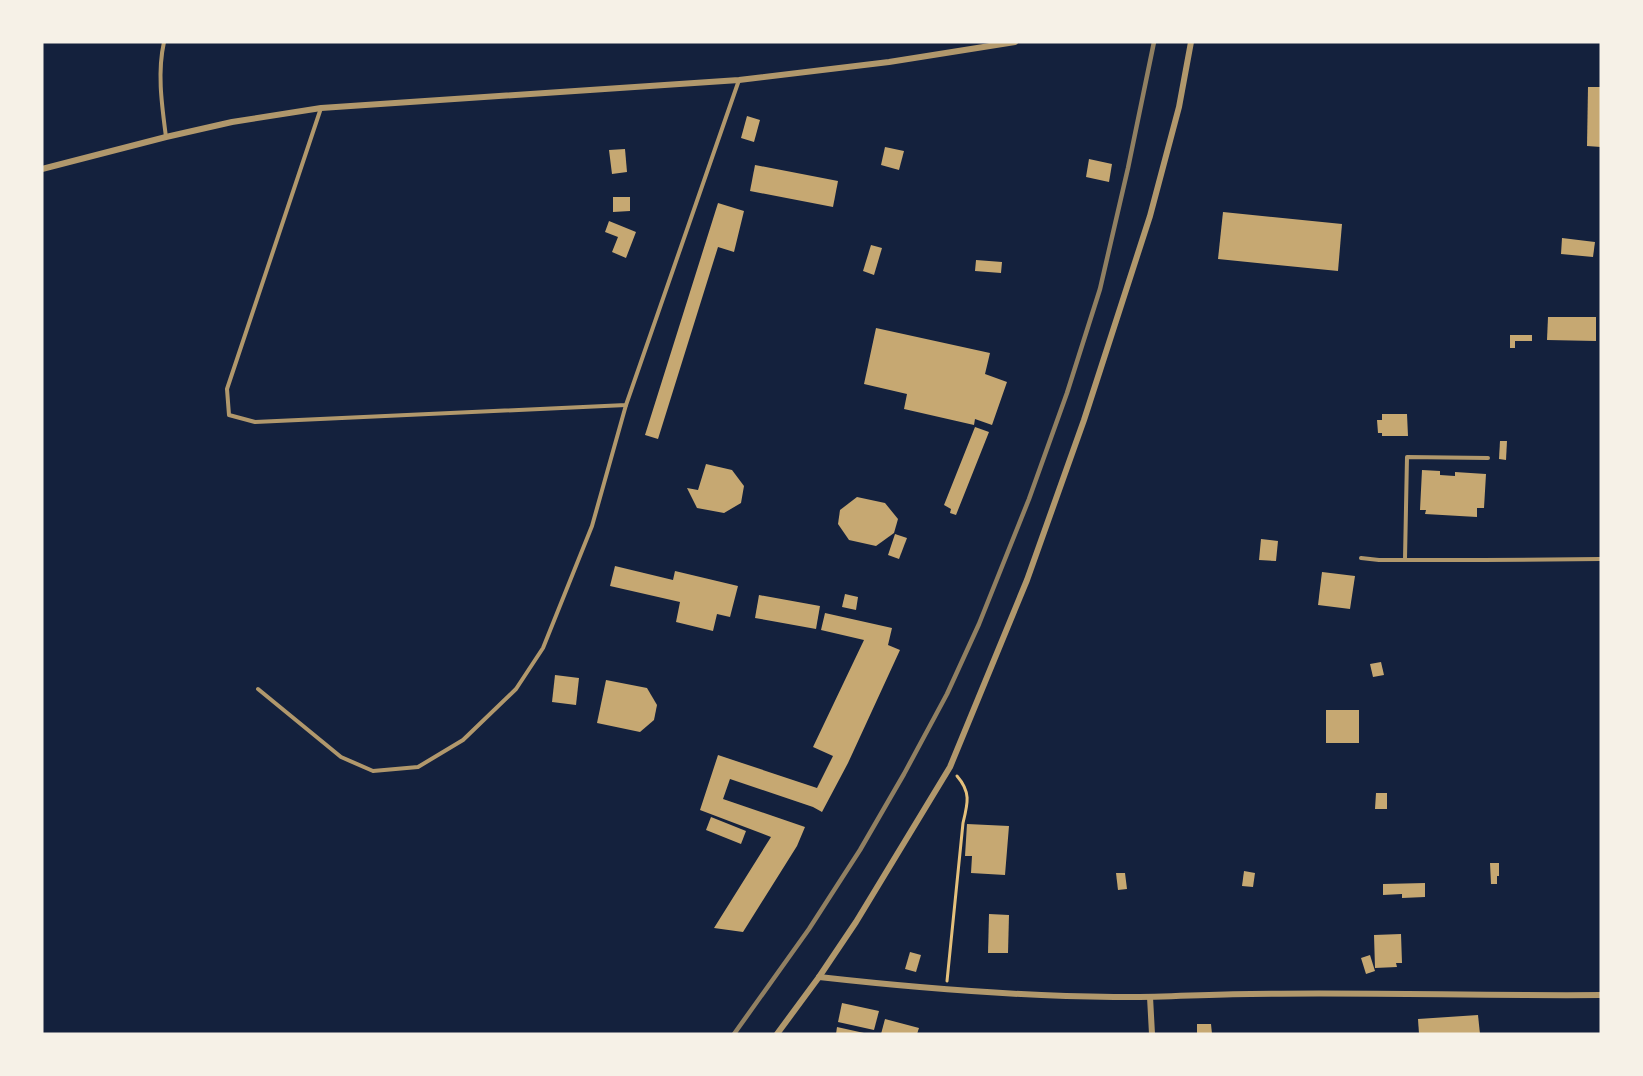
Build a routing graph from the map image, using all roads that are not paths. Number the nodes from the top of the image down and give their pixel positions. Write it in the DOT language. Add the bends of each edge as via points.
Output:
graph roads {
  1 [pos="164,42"];
  2 [pos="1015,42"];
  3 [pos="1191,42"];
  4 [pos="739,80"];
  5 [pos="321,108"];
  6 [pos="166,137"];
  7 [pos="42,169"];
  8 [pos="626,405"];
  9 [pos="1488,458"];
  10 [pos="1361,558"];
  11 [pos="1405,559"];
  12 [pos="1601,559"];
  13 [pos="258,689"];
  14 [pos="819,977"];
  15 [pos="1601,995"];
  16 [pos="1150,997"];
  17 [pos="777,1034"];
  18 [pos="1152,1034"];
  1 -- 6 [label="lane" via="161,92"];
  2 -- 4 [label="street"];
  3 -- 14 [label="street" via="1179,107 1150,216 1027,580 950,768"];
  4 -- 5 [label="street"];
  4 -- 8 [label="lane"];
  5 -- 6 [label="street"];
  5 -- 8 [label="lane" via="227,389 229,415 255,422"];
  6 -- 7 [label="street"];
  8 -- 13 [label="lane" via="592,526 543,648 516,689 463,740 418,767 373,771 341,757"];
  9 -- 11 [label="lane" via="1407,457"];
  10 -- 11 [label="lane"];
  11 -- 12 [label="lane"];
  14 -- 16 [label="street" via="1022,994"];
  14 -- 17 [label="street"];
  15 -- 16 [label="street"];
  16 -- 18 [label="street"];
}
